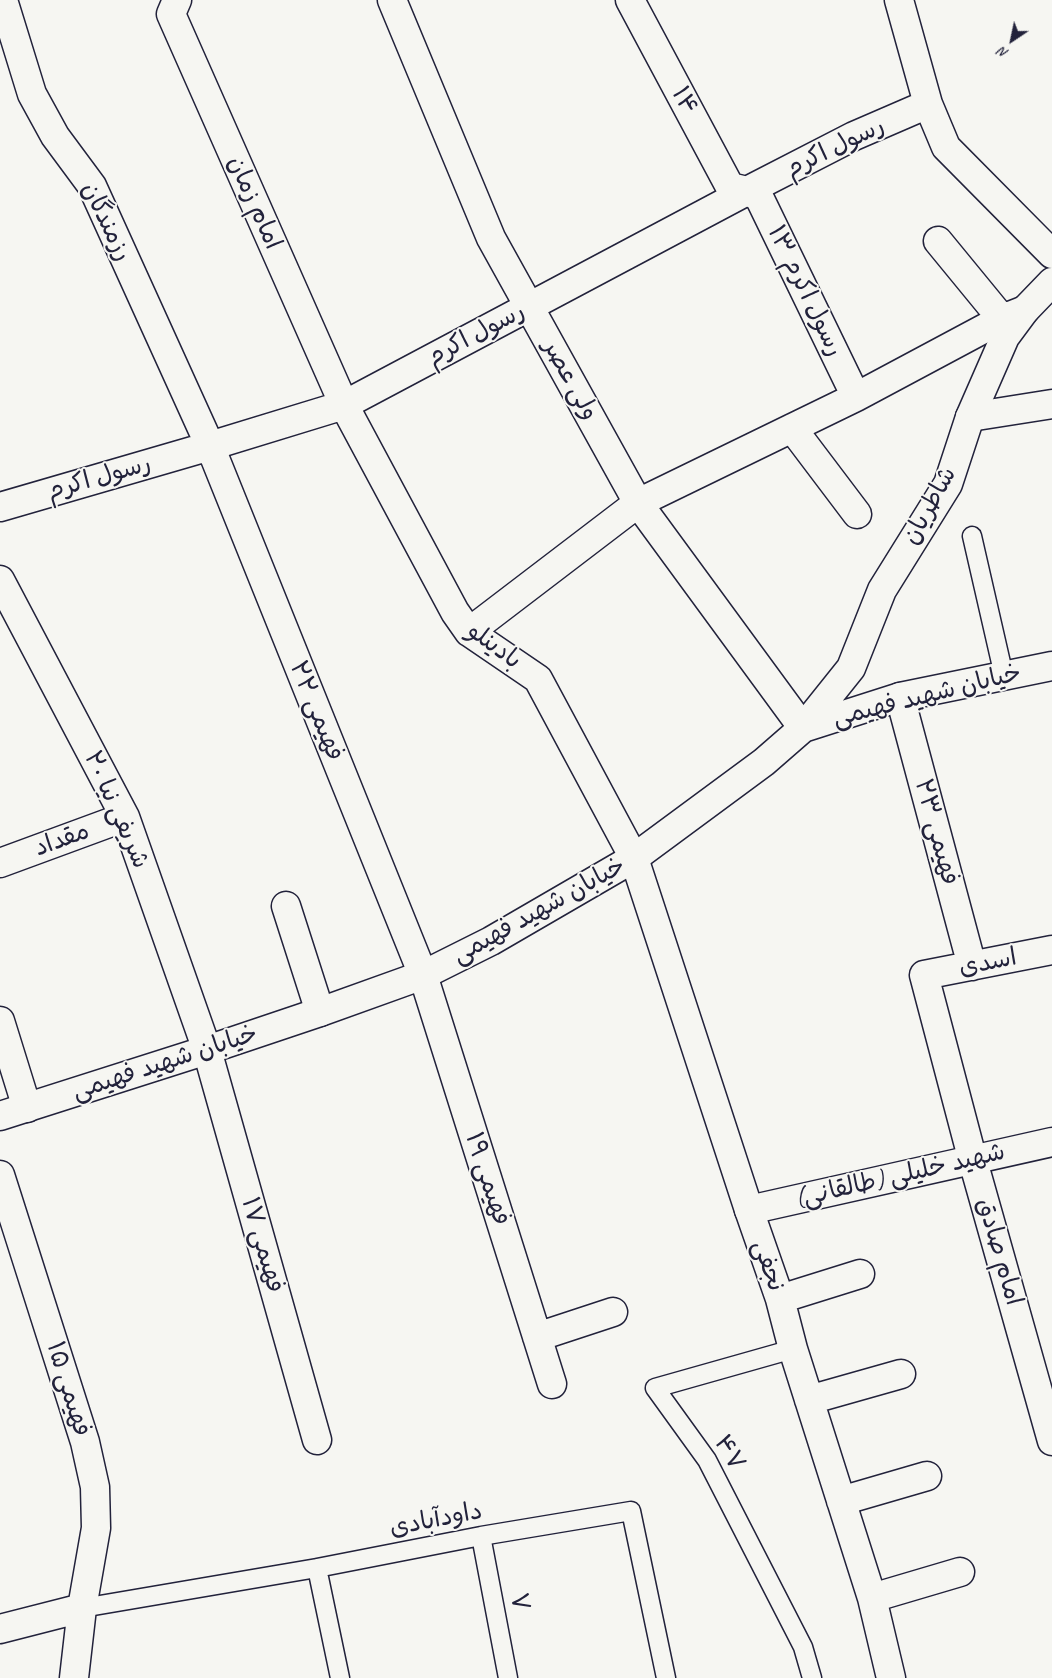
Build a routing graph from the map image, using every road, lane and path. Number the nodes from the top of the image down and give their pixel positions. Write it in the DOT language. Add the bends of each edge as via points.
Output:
graph roads {
  1 [pos="3,0"];
  2 [pos="177,0"];
  3 [pos="392,0"];
  4 [pos="630,0"];
  5 [pos="898,0"];
  6 [pos="928,104"];
  7 [pos="747,190"];
  8 [pos="938,241"];
  9 [pos="1052,254"];
  10 [pos="1052,282"];
  11 [pos="529,307"];
  12 [pos="1013,315"];
  13 [pos="856,397"];
  14 [pos="1052,404"];
  15 [pos="344,405"];
  16 [pos="970,416"];
  17 [pos="792,428"];
  18 [pos="210,446"];
  19 [pos="638,503"];
  20 [pos="0,506"];
  21 [pos="857,514"];
  22 [pos="972,536"];
  23 [pos="0,580"];
  24 [pos="469,632"];
  25 [pos="1052,666"];
  26 [pos="1004,676"];
  27 [pos="900,698"];
  28 [pos="803,728"];
  29 [pos="125,817"];
  30 [pos="634,858"];
  31 [pos="0,863"];
  32 [pos="286,906"];
  33 [pos="1052,950"];
  34 [pos="972,966"];
  35 [pos="423,975"];
  36 [pos="924,975"];
  37 [pos="320,1012"];
  38 [pos="0,1021"];
  39 [pos="207,1050"];
  40 [pos="27,1108"];
  41 [pos="0,1116"];
  42 [pos="1052,1142"];
  43 [pos="973,1161"];
  44 [pos="0,1176"];
  45 [pos="749,1210"];
  46 [pos="860,1274"];
  47 [pos="780,1299"];
  48 [pos="613,1312"];
  49 [pos="537,1337"];
  50 [pos="793,1349"];
  51 [pos="901,1374"];
  52 [pos="552,1384"];
  53 [pos="809,1400"];
  54 [pos="317,1440"];
  55 [pos="1052,1441"];
  56 [pos="927,1476"];
  57 [pos="841,1501"];
  58 [pos="482,1536"];
  59 [pos="317,1568"];
  60 [pos="960,1572"];
  61 [pos="872,1598"];
  62 [pos="82,1608"];
  63 [pos="0,1629"];
  64 [pos="74,1678"];
  65 [pos="340,1678"];
  66 [pos="508,1678"];
  67 [pos="666,1678"];
  68 [pos="812,1678"];
  69 [pos="891,1678"];
  1 -- 18 [label="street, رزمندگان" via="32,94 55,136 92,186"];
  2 -- 15 [label="street, امام زمان" via="171,14"];
  3 -- 11 [label="street, ولی عصر" via="491,238"];
  4 -- 7 [label="street, ۱۴" via="730,187"];
  5 -- 6 [label="street"];
  6 -- 7 [label="street, رسول اکرم" via="854,136"];
  6 -- 9 [label="street" via="946,147"];
  7 -- 11 [label="street, رسول اکرم"];
  7 -- 13 [label="street, رسول اکرم ۱۳" via="759,197"];
  8 -- 12 [label="street"];
  10 -- 12 [label="street, شاطریان"];
  11 -- 15 [label="street, رسول اکرم"];
  11 -- 19 [label="street, ولی عصر"];
  12 -- 13 [label="street"];
  12 -- 16 [label="street, شاطریان"];
  13 -- 17 [label="street"];
  14 -- 16 [label="street"];
  15 -- 18 [label="street, رسول اکرم"];
  15 -- 24 [label="street, بادینلو" via="455,612"];
  16 -- 28 [label="street, شاطریان" via="948,484 882,590 851,668"];
  17 -- 19 [label="street"];
  17 -- 21 [label="street"];
  18 -- 20 [label="street, رسول اکرم"];
  18 -- 35 [label="street, فهیمی ۲۲"];
  19 -- 24 [label="street"];
  19 -- 28 [label="street, ولی عصر"];
  22 -- 26 [label="lane"];
  23 -- 29 [label="street, ۲۰ شریفی نیا"];
  24 -- 30 [label="street, بادینلو" via="538,679"];
  25 -- 26 [label="street, خیابان شهید فهیمی"];
  26 -- 27 [label="street, خیابان شهید فهیمی"];
  27 -- 28 [label="street, خیابان شهید فهیمی"];
  27 -- 34 [label="street, فهیمی ۲۳"];
  28 -- 30 [label="street, خیابان شهید فهیمی" via="764,762"];
  29 -- 31 [label="street, مقداد"];
  29 -- 39 [label="street, ۲۰ شریفی نیا"];
  30 -- 35 [label="street, خیابان شهید فهیمی" via="491,941"];
  30 -- 45 [label="street, نجفی"];
  32 -- 37 [label="street"];
  33 -- 34 [label="street, اسدی"];
  34 -- 36 [label="street, اسدی"];
  35 -- 37 [label="street, خیابان شهید فهیمی"];
  35 -- 49 [label="street, فهیمی ۱۹"];
  36 -- 43 [label="street, امام صادق"];
  37 -- 39 [label="street, خیابان شهید فهیمی"];
  38 -- 40 [label="street"];
  39 -- 40 [label="street, خیابان شهید فهیمی"];
  39 -- 54 [label="street, فهیمی ۱۷"];
  40 -- 41 [label="street, خیابان شهید فهیمی"];
  42 -- 43 [label="street, شهید خلیلی (طالقانی)"];
  43 -- 45 [label="street, شهید خلیلی (طالقانی)"];
  43 -- 55 [label="street, امام صادق"];
  44 -- 62 [label="street, فهیمی ۱۵" via="85,1442 95,1487 96,1528"];
  45 -- 47 [label="street, نجفی"];
  46 -- 47 [label="street"];
  47 -- 50 [label="street, نجفی"];
  48 -- 49 [label="street"];
  49 -- 52 [label="street, فهیمی ۱۹"];
  50 -- 53 [label="street, نجفی"];
  50 -- 68 [label="lane, ۴۷" via="655,1388 707,1460 803,1646"];
  51 -- 53 [label="street"];
  53 -- 57 [label="street, نجفی"];
  56 -- 57 [label="street"];
  57 -- 61 [label="street, نجفی"];
  58 -- 59 [label="lane, داودآبادی"];
  58 -- 66 [label="lane, ۷"];
  58 -- 67 [label="lane, داودآبادی" via="631,1511"];
  59 -- 62 [label="lane, داودآبادی"];
  59 -- 65 [label="lane"];
  60 -- 61 [label="street"];
  61 -- 69 [label="street, نجفی"];
  62 -- 63 [label="street"];
  62 -- 64 [label="street, فهیمی ۱۵"];
}
